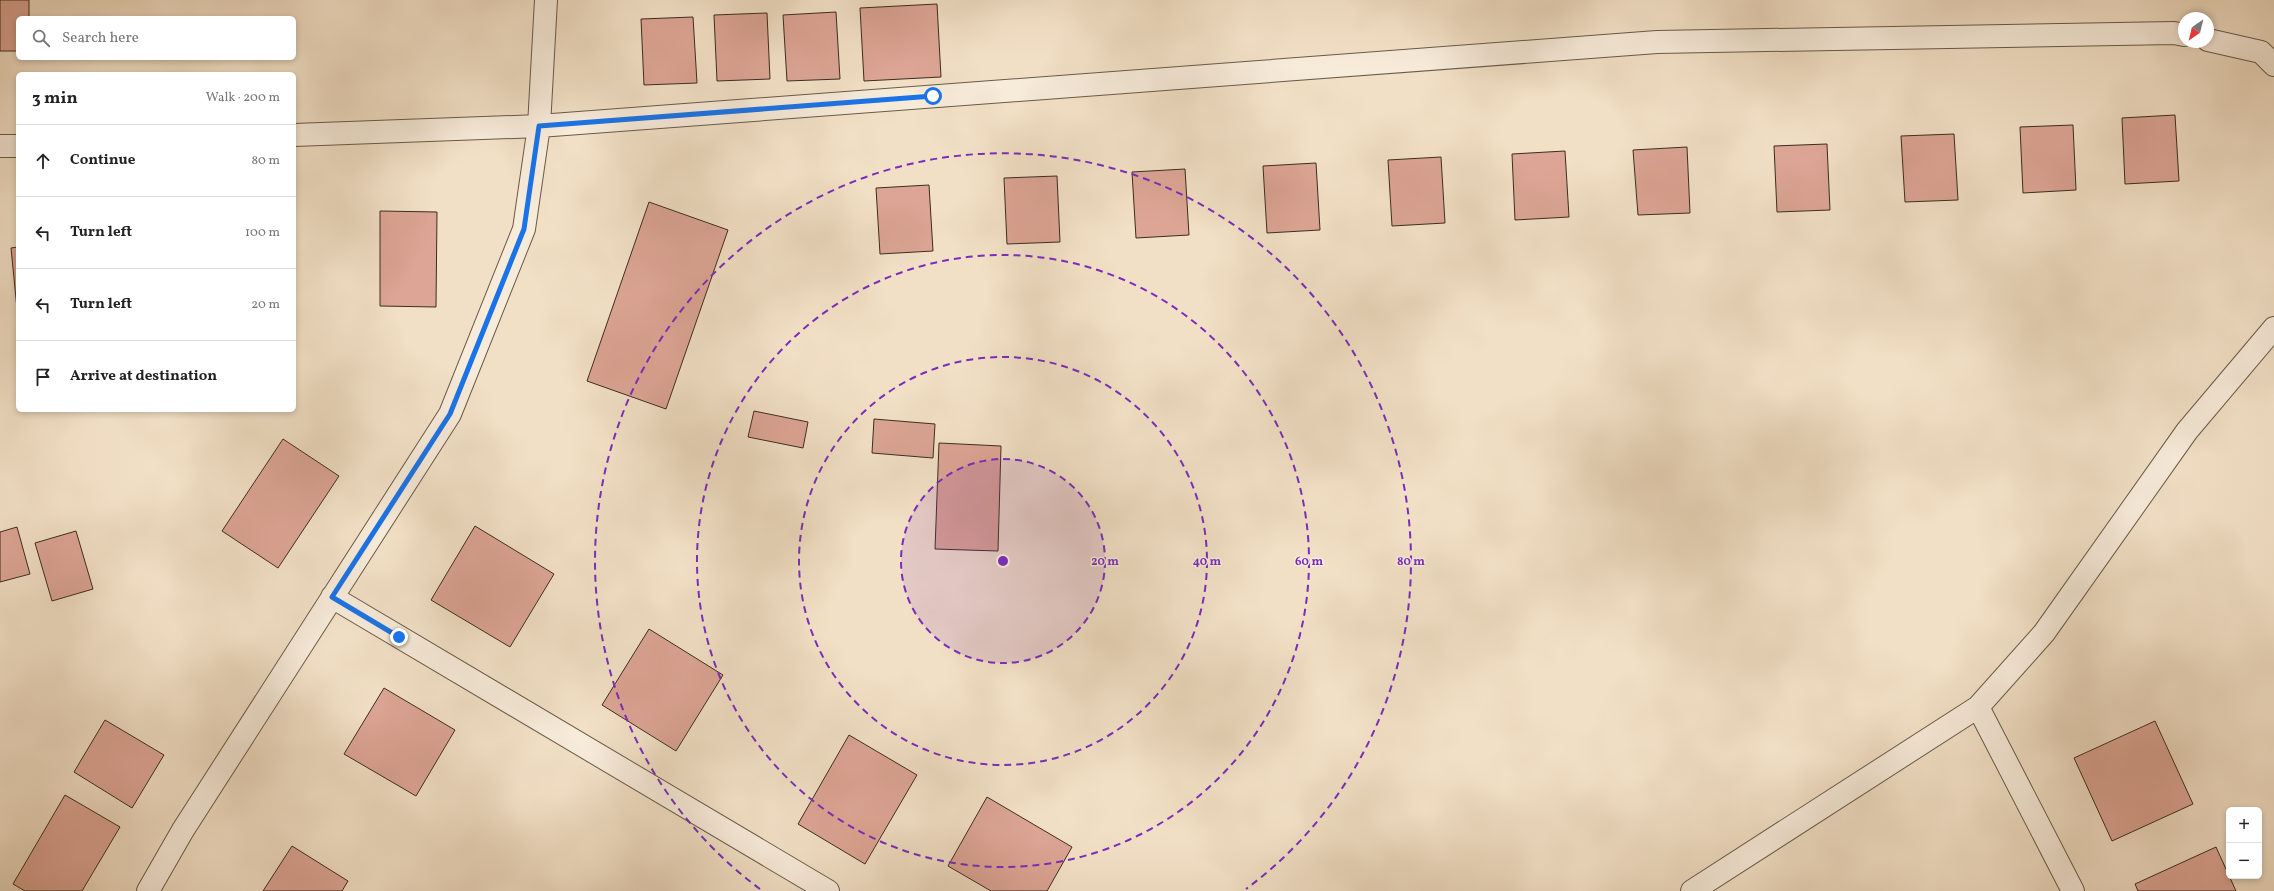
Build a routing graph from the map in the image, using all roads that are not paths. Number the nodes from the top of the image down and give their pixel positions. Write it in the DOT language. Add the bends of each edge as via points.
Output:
graph roads {
  1 [pos="546,0"];
  2 [pos="2178,35"];
  3 [pos="2214,41"];
  4 [pos="2274,65"];
  5 [pos="539,126"];
  6 [pos="296,135"];
  7 [pos="0,146"];
  8 [pos="16,146"];
  9 [pos="2274,328"];
  10 [pos="332,597"];
  11 [pos="1978,707"];
  12 [pos="148,891"];
  13 [pos="828,891"];
  14 [pos="1692,891"];
  15 [pos="2073,891"];
  1 -- 5 [label="street"];
  2 -- 5 [label="street" via="1656,42"];
  3 -- 4 [label="street" via="2261,52"];
  5 -- 6 [label="street"];
  5 -- 10 [label="street" via="524,229 450,414"];
  7 -- 8 [label="street"];
  9 -- 11 [label="street" via="2187,431 2044,633"];
  10 -- 12 [label="street" via="183,830"];
  10 -- 13 [label="street"];
  11 -- 14 [label="street"];
  11 -- 15 [label="street"];
}
